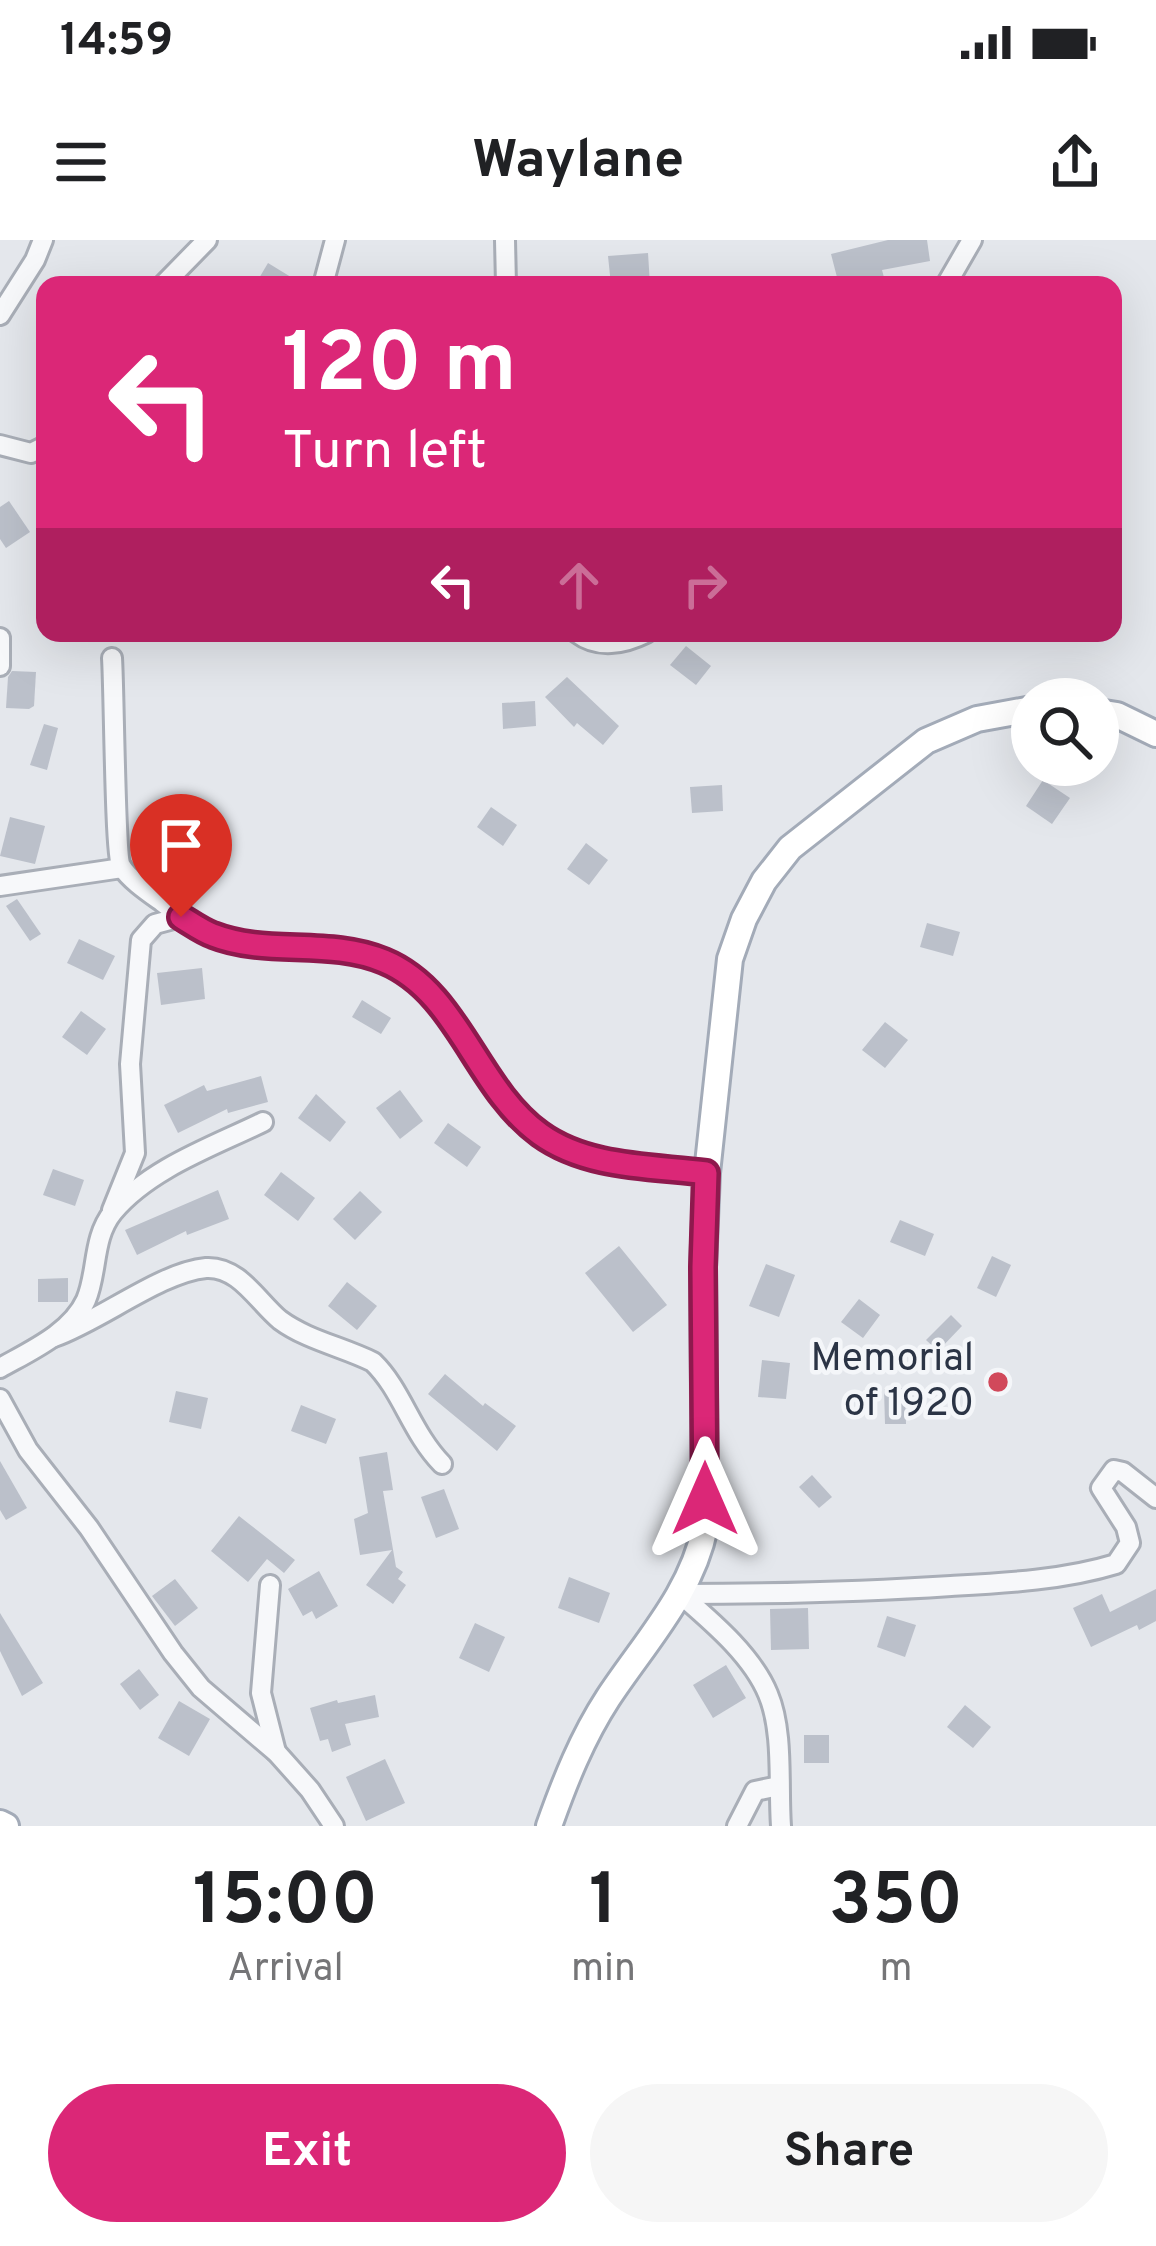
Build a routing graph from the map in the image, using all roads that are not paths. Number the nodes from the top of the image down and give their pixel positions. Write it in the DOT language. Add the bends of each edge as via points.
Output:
graph roads {
  1 [pos="43,240"];
  2 [pos="207,240"];
  3 [pos="335,240"];
  4 [pos="505,240"];
  5 [pos="971,240"];
  6 [pos="172,276"];
  7 [pos="325,276"];
  8 [pos="506,276"];
  9 [pos="951,276"];
  10 [pos="0,315"];
  11 [pos="0,445"];
  12 [pos="36,450"];
  13 [pos="0,638"];
  14 [pos="112,658"];
  15 [pos="0,666"];
  16 [pos="1011,713"];
  17 [pos="1119,716"];
  18 [pos="1156,734"];
  19 [pos="122,868"];
  20 [pos="0,886"];
  21 [pos="181,917"];
  22 [pos="263,1122"];
  23 [pos="706,1173"];
  24 [pos="111,1214"];
  25 [pos="54,1336"];
  26 [pos="0,1368"];
  27 [pos="0,1399"];
  28 [pos="442,1463"];
  29 [pos="1156,1498"];
  30 [pos="270,1586"];
  31 [pos="680,1594"];
  32 [pos="277,1754"];
  33 [pos="778,1786"];
  34 [pos="334,1826"];
  35 [pos="549,1826"];
  36 [pos="737,1826"];
  37 [pos="781,1826"];
  1 -- 10 [label="street"];
  2 -- 6 [label="street"];
  3 -- 7 [label="street"];
  4 -- 8 [label="street"];
  5 -- 9 [label="street"];
  11 -- 12 [label="street"];
  13 -- 15 [label="street"];
  14 -- 19 [label="street"];
  16 -- 23 [label="main road" via="926,741 820,822 764,881 730,959"];
  17 -- 18 [label="main road"];
  19 -- 20 [label="street"];
  19 -- 21 [label="street"];
  21 -- 23 [label="street" via="234,941 380,959 427,986 500,1099 542,1136 598,1161"];
  21 -- 24 [label="street" via="155,924 141,940 130,1064 134,1153"];
  22 -- 24 [label="street" via="155,1178"];
  23 -- 31 [label="main road" via="705,1527"];
  24 -- 25 [label="street" via="86,1298"];
  25 -- 26 [label="street"];
  25 -- 28 [label="street" via="181,1276 221,1270 291,1326 373,1362"];
  27 -- 32 [label="street" via="173,1653"];
  29 -- 31 [label="street" via="1123,1472 1107,1475 1101,1488 1130,1543 1117,1564 1099,1570 908,1589"];
  30 -- 32 [label="street" via="261,1693"];
  31 -- 33 [label="street" via="766,1688"];
  31 -- 35 [label="main road" via="585,1736"];
  32 -- 34 [label="street"];
  33 -- 36 [label="street" via="755,1791"];
  33 -- 37 [label="street"];
}
